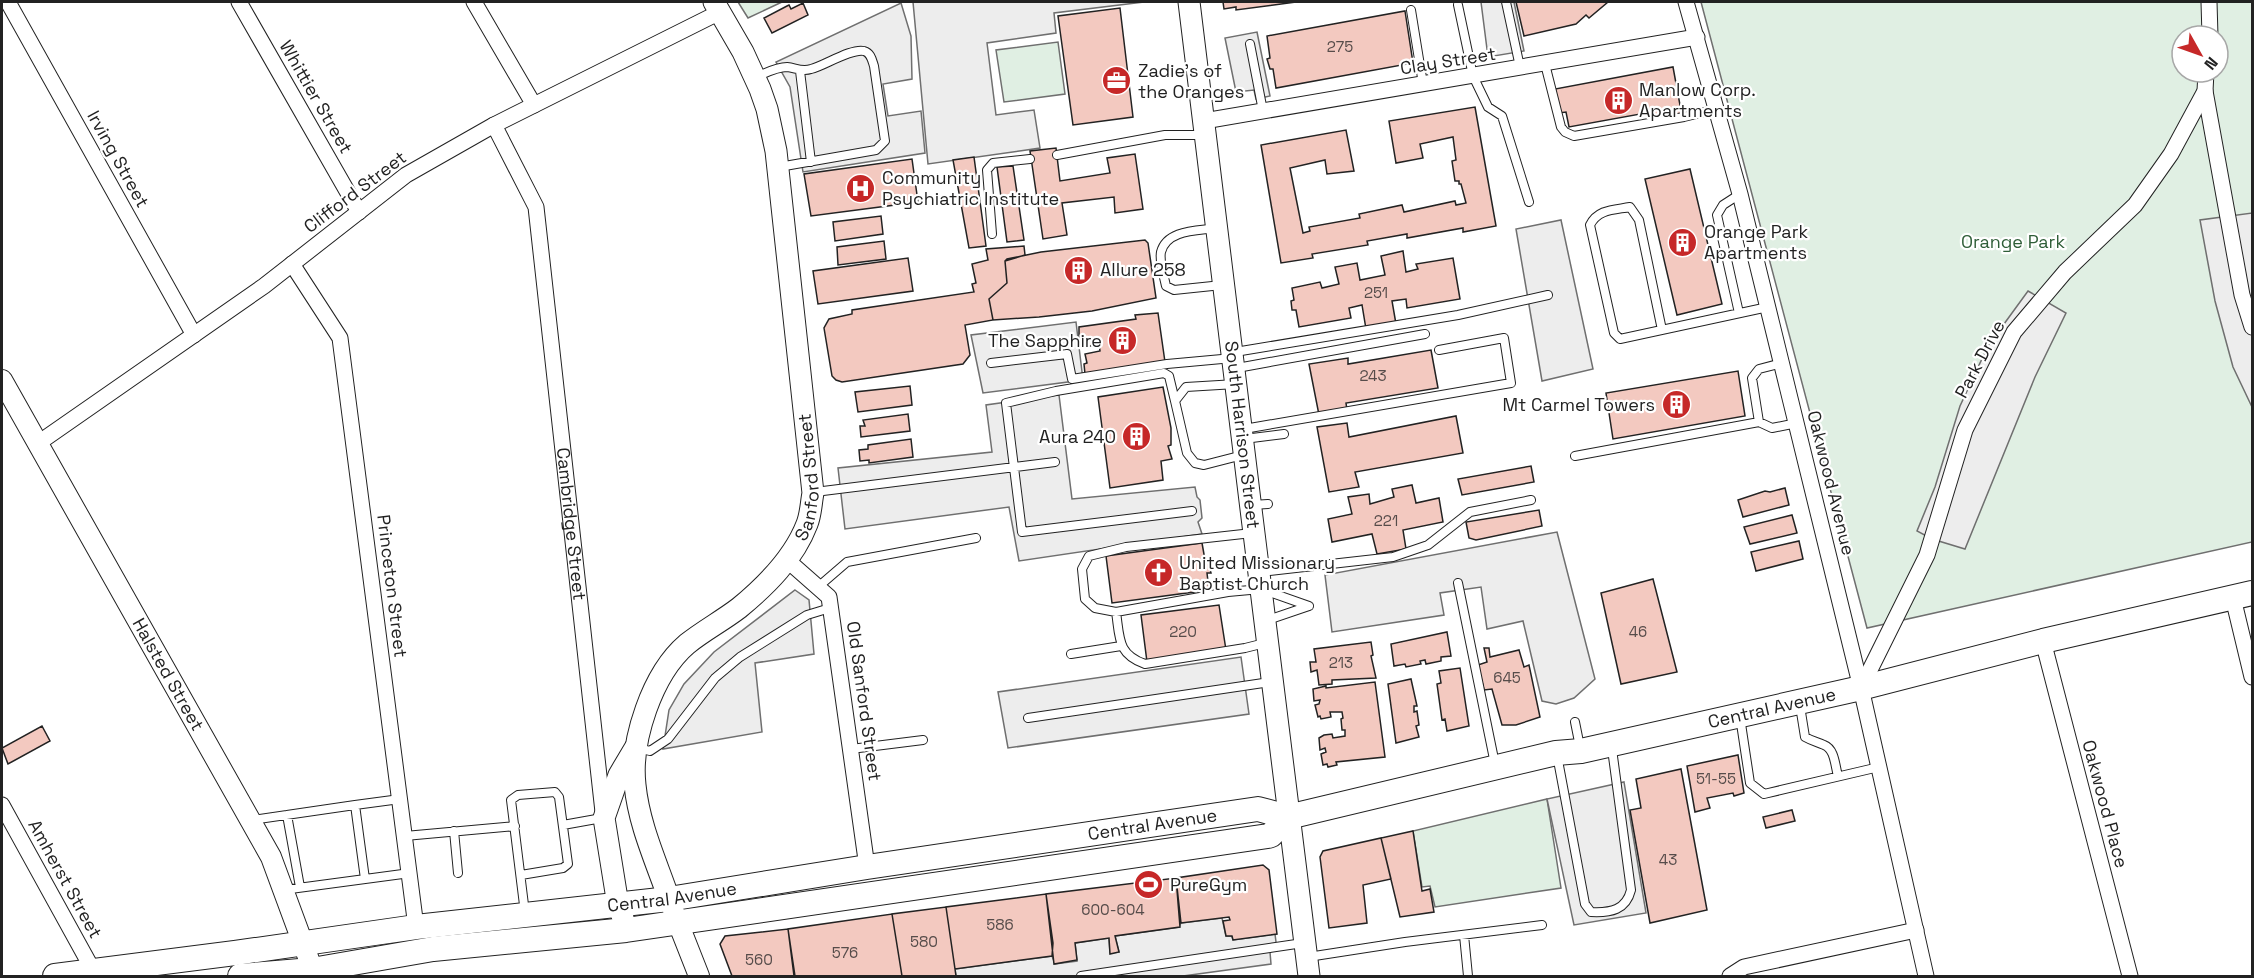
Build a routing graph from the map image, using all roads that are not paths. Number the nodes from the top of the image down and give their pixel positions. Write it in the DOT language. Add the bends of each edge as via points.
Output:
graph roads {
  1 [pos="8,2"];
  2 [pos="239,2"];
  3 [pos="474,2"];
  4 [pos="1189,2"];
  5 [pos="1506,2"];
  6 [pos="1686,2"];
  7 [pos="2209,2"];
  8 [pos="1458,5"];
  9 [pos="717,7"];
  10 [pos="1411,10"];
  11 [pos="2210,24"];
  12 [pos="1697,37"];
  13 [pos="1250,44"];
  14 [pos="1545,64"];
  15 [pos="1520,68"];
  16 [pos="800,71"];
  17 [pos="1473,76"];
  18 [pos="754,77"];
  19 [pos="1423,84"];
  20 [pos="2205,84"];
  21 [pos="2205,90"];
  22 [pos="534,105"];
  23 [pos="1717,109"];
  24 [pos="1263,111"];
  25 [pos="494,125"];
  26 [pos="1205,128"];
  27 [pos="1057,155"];
  28 [pos="1030,159"];
  29 [pos="811,162"];
  30 [pos="777,167"];
  31 [pos="1740,194"];
  32 [pos="1529,202"];
  33 [pos="359,212"];
  34 [pos="1218,228"];
  35 [pos="992,234"];
  36 [pos="292,264"];
  37 [pos="1225,285"];
  38 [pos="1548,295"];
  39 [pos="1768,307"];
  40 [pos="1739,313"];
  41 [pos="2253,327"];
  42 [pos="1662,330"];
  43 [pos="1425,333"];
  44 [pos="194,335"];
  45 [pos="1439,350"];
  46 [pos="991,363"];
  47 [pos="1782,363"];
  48 [pos="1235,365"];
  49 [pos="2,380"];
  50 [pos="1175,401"];
  51 [pos="1759,422"];
  52 [pos="1797,423"];
  53 [pos="1284,434"];
  54 [pos="1243,441"];
  55 [pos="37,444"];
  56 [pos="1575,456"];
  57 [pos="1055,462"];
  58 [pos="1014,467"];
  59 [pos="813,493"];
  60 [pos="1531,500"];
  61 [pos="1192,511"];
  62 [pos="1254,533"];
  63 [pos="976,537"];
  64 [pos="787,560"];
  65 [pos="1260,581"];
  66 [pos="1458,583"];
  67 [pos="818,587"];
  68 [pos="2243,595"];
  69 [pos="830,608"];
  70 [pos="1116,612"];
  71 [pos="1264,621"];
  72 [pos="2043,641"];
  73 [pos="1266,643"];
  74 [pos="1121,646"];
  75 [pos="1071,654"];
  76 [pos="2253,677"];
  77 [pos="1272,682"];
  78 [pos="1861,688"];
  79 [pos="1799,700"];
  80 [pos="1740,714"];
  81 [pos="1028,718"];
  82 [pos="1575,722"];
  83 [pos="923,740"];
  84 [pos="1611,744"];
  85 [pos="635,748"];
  86 [pos="851,749"];
  87 [pos="1581,751"];
  88 [pos="1556,753"];
  89 [pos="1879,766"];
  90 [pos="1495,768"];
  91 [pos="1838,776"];
  92 [pos="400,799"];
  93 [pos="2,805"];
  94 [pos="355,806"];
  95 [pos="287,815"];
  96 [pos="1288,817"];
  97 [pos="604,818"];
  98 [pos="249,820"];
  99 [pos="563,825"];
  100 [pos="515,826"];
  101 [pos="454,831"];
  102 [pos="405,836"];
  103 [pos="867,867"];
  104 [pos="410,873"];
  105 [pos="458,873"];
  106 [pos="521,875"];
  107 [pos="364,879"];
  108 [pos="291,889"];
  109 [pos="618,905"];
  110 [pos="673,910"];
  111 [pos="526,915"];
  112 [pos="1542,925"];
  113 [pos="416,927"];
  114 [pos="627,929"];
  115 [pos="1916,930"];
  116 [pos="1464,935"];
  117 [pos="302,944"];
  118 [pos="1306,959"];
  119 [pos="94,972"];
  120 [pos="313,973"];
  121 [pos="55,976"];
  122 [pos="240,976"];
  123 [pos="699,976"];
  124 [pos="1081,976"];
  125 [pos="1468,976"];
  126 [pos="1730,976"];
  127 [pos="1926,976"];
  128 [pos="2130,976"];
  1 -- 44 [label="street, Irving Street"];
  2 -- 33 [label="street, Whittier Street"];
  3 -- 22 [label="street"];
  4 -- 26 [label="main road, South Harrison Street"];
  5 -- 15 [label="lane"];
  6 -- 12 [label="street, Oakwood Avenue"];
  7 -- 11 [label="street"];
  8 -- 17 [label="lane"];
  9 -- 18 [label="main road, Sanford Street"];
  9 -- 22 [label="street, Clifford Street"];
  10 -- 19 [label="lane"];
  12 -- 14 [label="street, Clay Street"];
  12 -- 23 [label="street, Oakwood Avenue"];
  13 -- 24 [label="lane"];
  14 -- 15 [label="street, Clay Street"];
  14 -- 23 [label="lane" via="1561,127 1574,136"];
  15 -- 17 [label="street, Clay Street"];
  16 -- 18 [label="lane" via="778,68"];
  16 -- 29 [label="lane"];
  16 -- 29 [label="lane" via="865,51 874,66 885,141 876,150"];
  17 -- 19 [label="street, Clay Street"];
  17 -- 32 [label="lane" via="1488,107 1502,116"];
  18 -- 30 [label="main road, Sanford Street" via="767,109"];
  19 -- 24 [label="street, Clay Street"];
  20 -- 21 [label="street, Park Drive"];
  21 -- 41 [label="street, Park Drive" via="2242,295"];
  21 -- 78 [label="street, Park Drive" via="2171,154 2135,205 2065,272 2014,332 1965,430 1927,555"];
  22 -- 25 [label="street, Clifford Street"];
  23 -- 31 [label="street, Oakwood Avenue"];
  24 -- 26 [label="street, Clay Street"];
  25 -- 33 [label="street, Clifford Street" via="406,175"];
  25 -- 97 [label="street, Cambridge Street" via="536,207"];
  26 -- 27 [label="lane"];
  26 -- 34 [label="main road, South Harrison Street"];
  28 -- 35 [label="lane" via="993,163 987,170"];
  29 -- 30 [label="lane"];
  30 -- 59 [label="main road, Sanford Street"];
  31 -- 39 [label="street, Oakwood Avenue"];
  31 -- 40 [label="lane" via="1717,215"];
  33 -- 36 [label="street, Clifford Street"];
  34 -- 37 [label="main road, South Harrison Street"];
  34 -- 37 [label="lane" via="1178,233 1161,252 1166,286 1174,290"];
  36 -- 44 [label="street, Clifford Street"];
  36 -- 92 [label="street, Princeton Street" via="340,338"];
  37 -- 48 [label="main road, South Harrison Street"];
  38 -- 48 [label="lane"];
  39 -- 40 [label="lane"];
  39 -- 47 [label="street, Oakwood Avenue"];
  40 -- 42 [label="lane"];
  42 -- 42 [label="lane" via="1635,211 1630,207 1602,212 1590,225 1614,333 1620,339"];
  43 -- 48 [label="lane"];
  44 -- 55 [label="street, Clifford Street"];
  45 -- 54 [label="lane" via="1504,338 1511,383"];
  46 -- 48 [label="lane" via="1067,354 1072,379 1167,364"];
  47 -- 51 [label="lane" via="1759,369 1752,378"];
  47 -- 52 [label="street, Oakwood Avenue"];
  48 -- 50 [label="lane" via="1186,387"];
  48 -- 54 [label="main road, South Harrison Street"];
  49 -- 55 [label="street, Halsted Street"];
  50 -- 54 [label="lane" via="1187,453 1195,464 1204,465"];
  50 -- 58 [label="lane" via="1164,373 1006,403"];
  51 -- 52 [label="lane" via="1772,428"];
  51 -- 56 [label="lane"];
  52 -- 78 [label="street, Oakwood Avenue"];
  53 -- 54 [label="lane"];
  54 -- 62 [label="main road, South Harrison Street" via="1259,504"];
  55 -- 98 [label="street, Halsted Street"];
  57 -- 58 [label="lane"];
  58 -- 59 [label="lane"];
  58 -- 61 [label="lane" via="1022,532"];
  59 -- 64 [label="main road, Sanford Street" via="808,523"];
  60 -- 65 [label="lane" via="1470,512 1428,545 1393,557"];
  62 -- 65 [label="main road, South Harrison Street"];
  62 -- 70 [label="lane" via="1126,547 1089,556 1083,569 1085,599 1095,608"];
  63 -- 67 [label="lane" via="848,562"];
  64 -- 67 [label="street, Old Sanford Street"];
  64 -- 85 [label="main road, Sanford Street" via="739,608 686,645 663,672"];
  65 -- 70 [label="lane" via="1228,592"];
  65 -- 71 [label="main road, South Harrison Street"];
  65 -- 71 [label="lane" via="1309,606"];
  66 -- 90 [label="lane"];
  67 -- 69 [label="street, Old Sanford Street" via="829,597"];
  68 -- 72 [label="main road, Central Avenue"];
  68 -- 76 [label="street"];
  69 -- 85 [label="lane" via="807,615 740,657 715,678 668,739 650,751"];
  69 -- 86 [label="street, Old Sanford Street"];
  70 -- 74 [label="lane"];
  71 -- 73 [label="main road, South Harrison Street"];
  72 -- 78 [label="main road, Central Avenue"];
  72 -- 128 [label="street, Oakwood Place"];
  73 -- 74 [label="lane" via="1146,664"];
  73 -- 77 [label="main road, South Harrison Street"];
  74 -- 75 [label="lane"];
  77 -- 81 [label="lane"];
  77 -- 96 [label="main road, South Harrison Street"];
  78 -- 79 [label="main road, Central Avenue"];
  78 -- 89 [label="street, Oakwood Avenue"];
  79 -- 80 [label="main road, Central Avenue"];
  79 -- 91 [label="lane" via="1805,737 1827,746"];
  80 -- 84 [label="main road, Central Avenue"];
  80 -- 91 [label="lane" via="1750,783 1759,791 1764,794"];
  82 -- 87 [label="lane"];
  83 -- 86 [label="lane"];
  84 -- 87 [label="main road, Central Avenue"];
  84 -- 88 [label="lane" via="1631,890 1628,902 1603,913 1591,912 1585,904"];
  85 -- 97 [label="main road" via="619,775"];
  85 -- 110 [label="main road, Sanford Street" via="635,784 642,824"];
  86 -- 103 [label="street, Old Sanford Street"];
  87 -- 88 [label="main road, Central Avenue"];
  88 -- 90 [label="main road, Central Avenue"];
  89 -- 91 [label="lane"];
  89 -- 115 [label="street, Oakwood Avenue"];
  90 -- 96 [label="main road, Central Avenue"];
  92 -- 94 [label="lane"];
  92 -- 102 [label="street, Princeton Street"];
  93 -- 119 [label="street, Amherst Street"];
  94 -- 95 [label="lane"];
  94 -- 107 [label="lane"];
  95 -- 98 [label="lane"];
  95 -- 108 [label="lane"];
  96 -- 103 [label="main road, Central Avenue" via="1258,809"];
  96 -- 110 [label="main road, Central Avenue" via="1268,836"];
  96 -- 118 [label="main road, South Harrison Street"];
  97 -- 99 [label="lane"];
  97 -- 109 [label="main road, Cambridge Street"];
  98 -- 108 [label="street, Halsted Street"];
  99 -- 100 [label="lane" via="555,792 518,795 512,801"];
  99 -- 106 [label="lane" via="568,864"];
  100 -- 101 [label="lane"];
  100 -- 106 [label="lane"];
  101 -- 102 [label="lane"];
  101 -- 105 [label="lane"];
  102 -- 104 [label="street, Princeton Street"];
  103 -- 110 [label="main road, Central Avenue"];
  104 -- 107 [label="lane"];
  104 -- 113 [label="street, Princeton Street"];
  106 -- 111 [label="lane"];
  107 -- 108 [label="lane"];
  108 -- 117 [label="street, Halsted Street"];
  109 -- 110 [label="main road, Central Avenue"];
  109 -- 111 [label="main road, Central Avenue"];
  109 -- 114 [label="main road, Cambridge Street"];
  110 -- 114 [label="main road, Central Avenue"];
  110 -- 123 [label="street"];
  111 -- 113 [label="main road, Central Avenue"];
  112 -- 116 [label="lane"];
  113 -- 117 [label="main road, Central Avenue"];
  114 -- 120 [label="main road, Central Avenue" via="433,949"];
  115 -- 126 [label="street" via="1744,966"];
  115 -- 127 [label="street, Oakwood Avenue"];
  116 -- 118 [label="lane"];
  116 -- 125 [label="lane"];
  117 -- 119 [label="main road, Central Avenue"];
  117 -- 120 [label="street, Halsted Street"];
  118 -- 124 [label="lane"];
  119 -- 121 [label="main road, Central Avenue"];
  120 -- 122 [label="main road, Central Avenue"];
}
